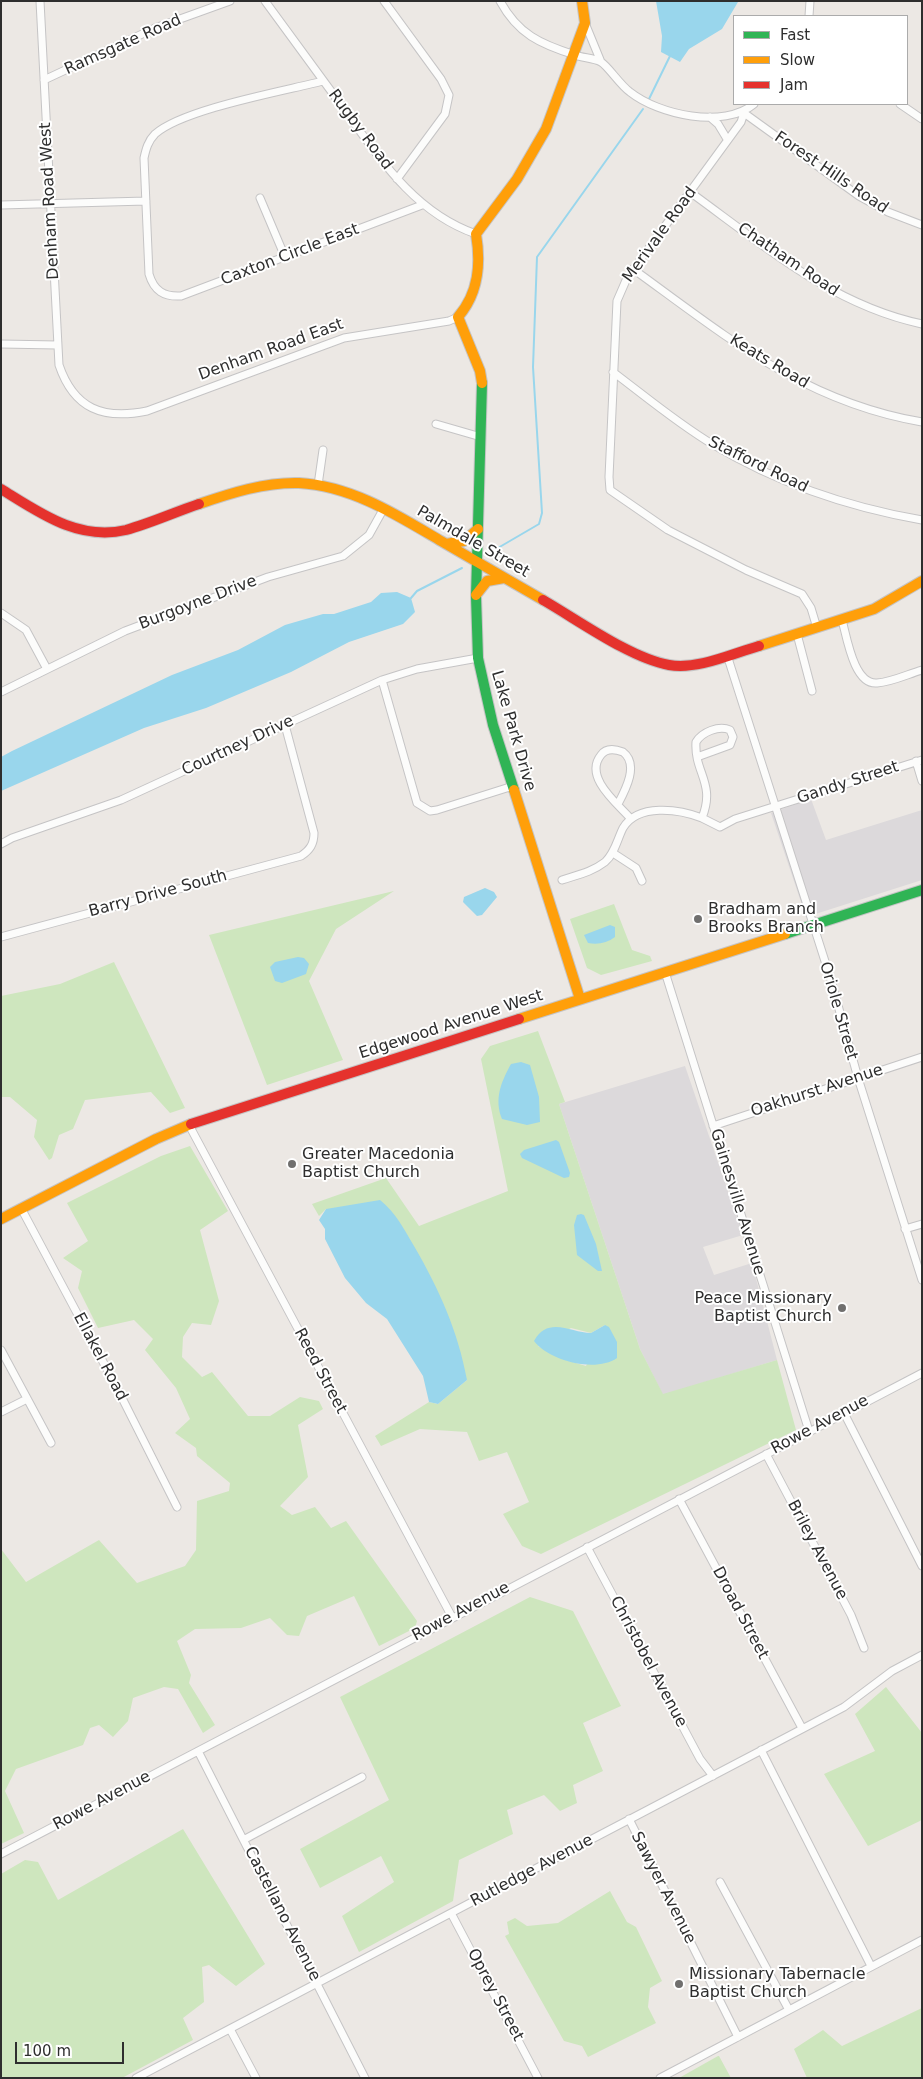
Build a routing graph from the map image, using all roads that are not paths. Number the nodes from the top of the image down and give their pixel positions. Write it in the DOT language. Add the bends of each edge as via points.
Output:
graph roads {
  1 [pos="40,1"];
  2 [pos="230,1"];
  3 [pos="265,1"];
  4 [pos="384,1"];
  5 [pos="500,1"];
  6 [pos="582,1"];
  7 [pos="810,1"];
  8 [pos="810,15"];
  9 [pos="585,23"];
  10 [pos="574,55"];
  11 [pos="601,62"];
  12 [pos="44,80"];
  13 [pos="323,80"];
  14 [pos="753,105"];
  15 [pos="902,105"];
  16 [pos="744,113"];
  17 [pos="710,117"];
  18 [pos="922,118"];
  19 [pos="727,139"];
  20 [pos="397,180"];
  21 [pos="690,192"];
  22 [pos="260,198"];
  23 [pos="146,201"];
  24 [pos="50,204"];
  25 [pos="1,205"];
  26 [pos="422,205"];
  27 [pos="922,225"];
  28 [pos="476,234"];
  29 [pos="285,257"];
  30 [pos="633,269"];
  31 [pos="458,317"];
  32 [pos="922,324"];
  33 [pos="1,344"];
  34 [pos="57,345"];
  35 [pos="613,372"];
  36 [pos="77,396"];
  37 [pos="922,422"];
  38 [pos="436,424"];
  39 [pos="481,437"];
  40 [pos="323,450"];
  41 [pos="318,484"];
  42 [pos="1,489"];
  43 [pos="384,508"];
  44 [pos="922,520"];
  45 [pos="478,529"];
  46 [pos="446,544"];
  47 [pos="477,562"];
  48 [pos="504,578"];
  49 [pos="922,581"];
  50 [pos="476,596"];
  51 [pos="1,614"];
  52 [pos="842,620"];
  53 [pos="816,628"];
  54 [pos="797,634"];
  55 [pos="727,656"];
  56 [pos="478,658"];
  57 [pos="47,669"];
  58 [pos="922,670"];
  59 [pos="382,680"];
  60 [pos="812,691"];
  61 [pos="1,692"];
  62 [pos="285,725"];
  63 [pos="697,757"];
  64 [pos="919,761"];
  65 [pos="922,781"];
  66 [pos="513,786"];
  67 [pos="618,804"];
  68 [pos="774,807"];
  69 [pos="702,818"];
  70 [pos="631,819"];
  71 [pos="1,844"];
  72 [pos="613,853"];
  73 [pos="562,880"];
  74 [pos="642,881"];
  75 [pos="922,890"];
  76 [pos="813,925"];
  77 [pos="2,936"];
  78 [pos="664,972"];
  79 [pos="580,999"];
  80 [pos="922,1057"];
  81 [pos="858,1078"];
  82 [pos="189,1125"];
  83 [pos="713,1126"];
  84 [pos="21,1208"];
  85 [pos="1,1219"];
  86 [pos="922,1224"];
  87 [pos="905,1229"];
  88 [pos="922,1280"];
  89 [pos="1,1350"];
  90 [pos="922,1373"];
  91 [pos="26,1399"];
  92 [pos="1,1412"];
  93 [pos="844,1412"];
  94 [pos="809,1431"];
  95 [pos="50,1443"];
  96 [pos="766,1454"];
  97 [pos="679,1499"];
  98 [pos="177,1507"];
  99 [pos="587,1547"];
  100 [pos="922,1566"];
  101 [pos="452,1617"];
  102 [pos="864,1648"];
  103 [pos="922,1655"];
  104 [pos="802,1728"];
  105 [pos="761,1750"];
  106 [pos="198,1751"];
  107 [pos="713,1776"];
  108 [pos="362,1777"];
  109 [pos="629,1819"];
  110 [pos="245,1839"];
  111 [pos="1,1854"];
  112 [pos="720,1882"];
  113 [pos="451,1913"];
  114 [pos="922,1940"];
  115 [pos="871,1966"];
  116 [pos="317,1984"];
  117 [pos="789,2010"];
  118 [pos="230,2029"];
  119 [pos="738,2037"];
  120 [pos="146,2075"];
  121 [pos="136,2078"];
  122 [pos="256,2078"];
  123 [pos="365,2078"];
  124 [pos="538,2078"];
  125 [pos="660,2078"];
  1 -- 12 [label="street, Denham Road West"];
  2 -- 12 [label="street, Ramsgate Road" via="155,28"];
  3 -- 13 [label="street, Rugby Road"];
  4 -- 20 [label="street" via="441,79 449,95 445,114"];
  5 -- 10 [label="street" via="524,33"];
  6 -- 9 [label="street"];
  7 -- 8 [label="street"];
  9 -- 10 [label="street"];
  9 -- 11 [label="street"];
  10 -- 11 [label="street"];
  10 -- 28 [label="street" via="539,143"];
  11 -- 17 [label="street" via="627,91 652,107"];
  12 -- 24 [label="street, Denham Road West"];
  13 -- 20 [label="street, Rugby Road"];
  13 -- 23 [label="street" via="208,110 158,131 146,149"];
  14 -- 16 [label="street, Merivale Road"];
  15 -- 18 [label="street"];
  16 -- 17 [label="street"];
  16 -- 19 [label="street, Merivale Road"];
  16 -- 27 [label="street, Forest Hills Road" via="859,196"];
  17 -- 19 [label="street"];
  19 -- 21 [label="street, Merivale Road"];
  20 -- 26 [label="street, Rugby Road"];
  21 -- 30 [label="street, Merivale Road"];
  21 -- 32 [label="street, Chatham Road" via="824,287 876,311"];
  22 -- 29 [label="street"];
  23 -- 24 [label="street"];
  23 -- 29 [label="street, Caxton Circle East" via="149,274 158,291 173,297 181,296"];
  24 -- 25 [label="street"];
  24 -- 34 [label="street, Denham Road West"];
  26 -- 28 [label="street, Rugby Road" via="461,229"];
  26 -- 29 [label="street, Caxton Circle East"];
  28 -- 31 [label="street" via="474,294 471,303"];
  30 -- 35 [label="street, Merivale Road" via="620,289 617,301"];
  30 -- 37 [label="street, Keats Road" via="750,354 799,382 859,407"];
  31 -- 36 [label="street, Denham Road East" via="344,338 126,416 100,411"];
  31 -- 39 [label="street, Lake Park Drive" via="482,381"];
  33 -- 34 [label="street"];
  34 -- 36 [label="street, Denham Road West" via="63,377"];
  35 -- 44 [label="street, Stafford Road" via="710,443 764,472 845,503"];
  35 -- 53 [label="street, Merivale Road" via="610,490 668,530 706,551 802,594 811,608"];
  38 -- 39 [label="street"];
  39 -- 45 [label="street, Lake Park Drive"];
  40 -- 41 [label="street"];
  41 -- 42 [label="street, Palmdale Street" via="287,482 250,487 135,528 101,533 67,526"];
  41 -- 43 [label="street, Palmdale Street" via="366,498"];
  43 -- 46 [label="street, Palmdale Street"];
  43 -- 57 [label="street, Burgoyne Drive" via="369,534 343,556 268,577 125,631"];
  45 -- 46 [label="street" via="464,541"];
  45 -- 47 [label="street, Lake Park Drive"];
  46 -- 47 [label="street, Palmdale Street"];
  47 -- 48 [label="street, Palmdale Street"];
  47 -- 50 [label="street, Lake Park Drive"];
  48 -- 50 [label="street" via="487,581"];
  48 -- 55 [label="street, Palmdale Street" via="658,663 694,665"];
  49 -- 52 [label="street, Palmdale Street" via="874,609"];
  50 -- 56 [label="street, Lake Park Drive"];
  51 -- 57 [label="street" via="26,630"];
  52 -- 53 [label="street, Palmdale Street"];
  52 -- 58 [label="street" via="858,672 867,681 879,683"];
  53 -- 54 [label="street, Palmdale Street"];
  54 -- 55 [label="street, Palmdale Street"];
  54 -- 60 [label="street"];
  55 -- 68 [label="street, Oriole Street"];
  56 -- 59 [label="street, Courtney Drive" via="416,669"];
  56 -- 66 [label="street, Lake Park Drive" via="484,691"];
  57 -- 61 [label="street, Burgoyne Drive"];
  59 -- 62 [label="street, Courtney Drive"];
  59 -- 66 [label="street" via="414,798 423,808 437,810"];
  62 -- 71 [label="street, Courtney Drive" via="121,800"];
  62 -- 77 [label="street, Barry Drive South" via="314,833 312,847 301,856"];
  63 -- 63 [label="street" via="696,742 703,734 721,728 730,730 730,745"];
  63 -- 69 [label="street" via="708,798"];
  64 -- 65 [label="street"];
  64 -- 68 [label="street, Gandy Street"];
  66 -- 79 [label="street, Lake Park Drive"];
  67 -- 67 [label="street" via="604,789 596,769 600,756 611,750 623,752 631,762 629,778"];
  67 -- 70 [label="street"];
  68 -- 69 [label="street, Gandy Street" via="720,827"];
  68 -- 76 [label="street, Oriole Street"];
  69 -- 70 [label="street, Gandy Street" via="668,810 645,813"];
  70 -- 72 [label="street"];
  72 -- 73 [label="street" via="589,872"];
  72 -- 74 [label="street" via="636,868"];
  75 -- 76 [label="street, Edgewood Avenue West"];
  76 -- 78 [label="street, Edgewood Avenue West"];
  76 -- 81 [label="street, Oriole Street"];
  78 -- 79 [label="street, Edgewood Avenue West"];
  78 -- 83 [label="street, Gainesville Avenue"];
  79 -- 82 [label="street, Edgewood Avenue West"];
  80 -- 81 [label="street, Oakhurst Avenue"];
  81 -- 83 [label="street, Oakhurst Avenue"];
  81 -- 87 [label="street, Oriole Street"];
  82 -- 84 [label="street, Edgewood Avenue West"];
  82 -- 101 [label="street, Reed Street"];
  83 -- 94 [label="street, Gainesville Avenue"];
  84 -- 85 [label="street, Edgewood Avenue West"];
  84 -- 98 [label="street, Ellakel Road"];
  86 -- 87 [label="street"];
  87 -- 88 [label="street, Oriole Street"];
  89 -- 91 [label="street"];
  90 -- 93 [label="street, Rowe Avenue"];
  91 -- 92 [label="street"];
  91 -- 95 [label="street"];
  93 -- 94 [label="street, Rowe Avenue"];
  93 -- 100 [label="street"];
  94 -- 96 [label="street, Rowe Avenue"];
  96 -- 97 [label="street, Rowe Avenue"];
  96 -- 102 [label="street, Briley Avenue"];
  97 -- 99 [label="street, Rowe Avenue"];
  97 -- 104 [label="street, Droad Street"];
  99 -- 101 [label="street, Rowe Avenue"];
  99 -- 107 [label="street, Christobel Avenue" via="700,1760"];
  101 -- 106 [label="street, Rowe Avenue"];
  103 -- 104 [label="street, Rutledge Avenue" via="892,1671 844,1707"];
  104 -- 105 [label="street, Rutledge Avenue"];
  105 -- 107 [label="street, Rutledge Avenue"];
  105 -- 115 [label="street"];
  106 -- 110 [label="street, Castellano Avenue"];
  106 -- 111 [label="street, Rowe Avenue"];
  107 -- 109 [label="street, Rutledge Avenue"];
  108 -- 110 [label="street"];
  109 -- 113 [label="street, Rutledge Avenue"];
  109 -- 119 [label="street, Sawyer Avenue"];
  110 -- 116 [label="street, Castellano Avenue"];
  112 -- 117 [label="street"];
  113 -- 116 [label="street, Rutledge Avenue"];
  113 -- 124 [label="street, Oprey Street"];
  114 -- 115 [label="street"];
  115 -- 117 [label="street"];
  116 -- 118 [label="street, Rutledge Avenue"];
  116 -- 123 [label="street, Castellano Avenue"];
  117 -- 119 [label="street"];
  118 -- 120 [label="street, Rutledge Avenue"];
  118 -- 122 [label="street"];
  119 -- 125 [label="street"];
  120 -- 121 [label="street, Rutledge Avenue"];
}
